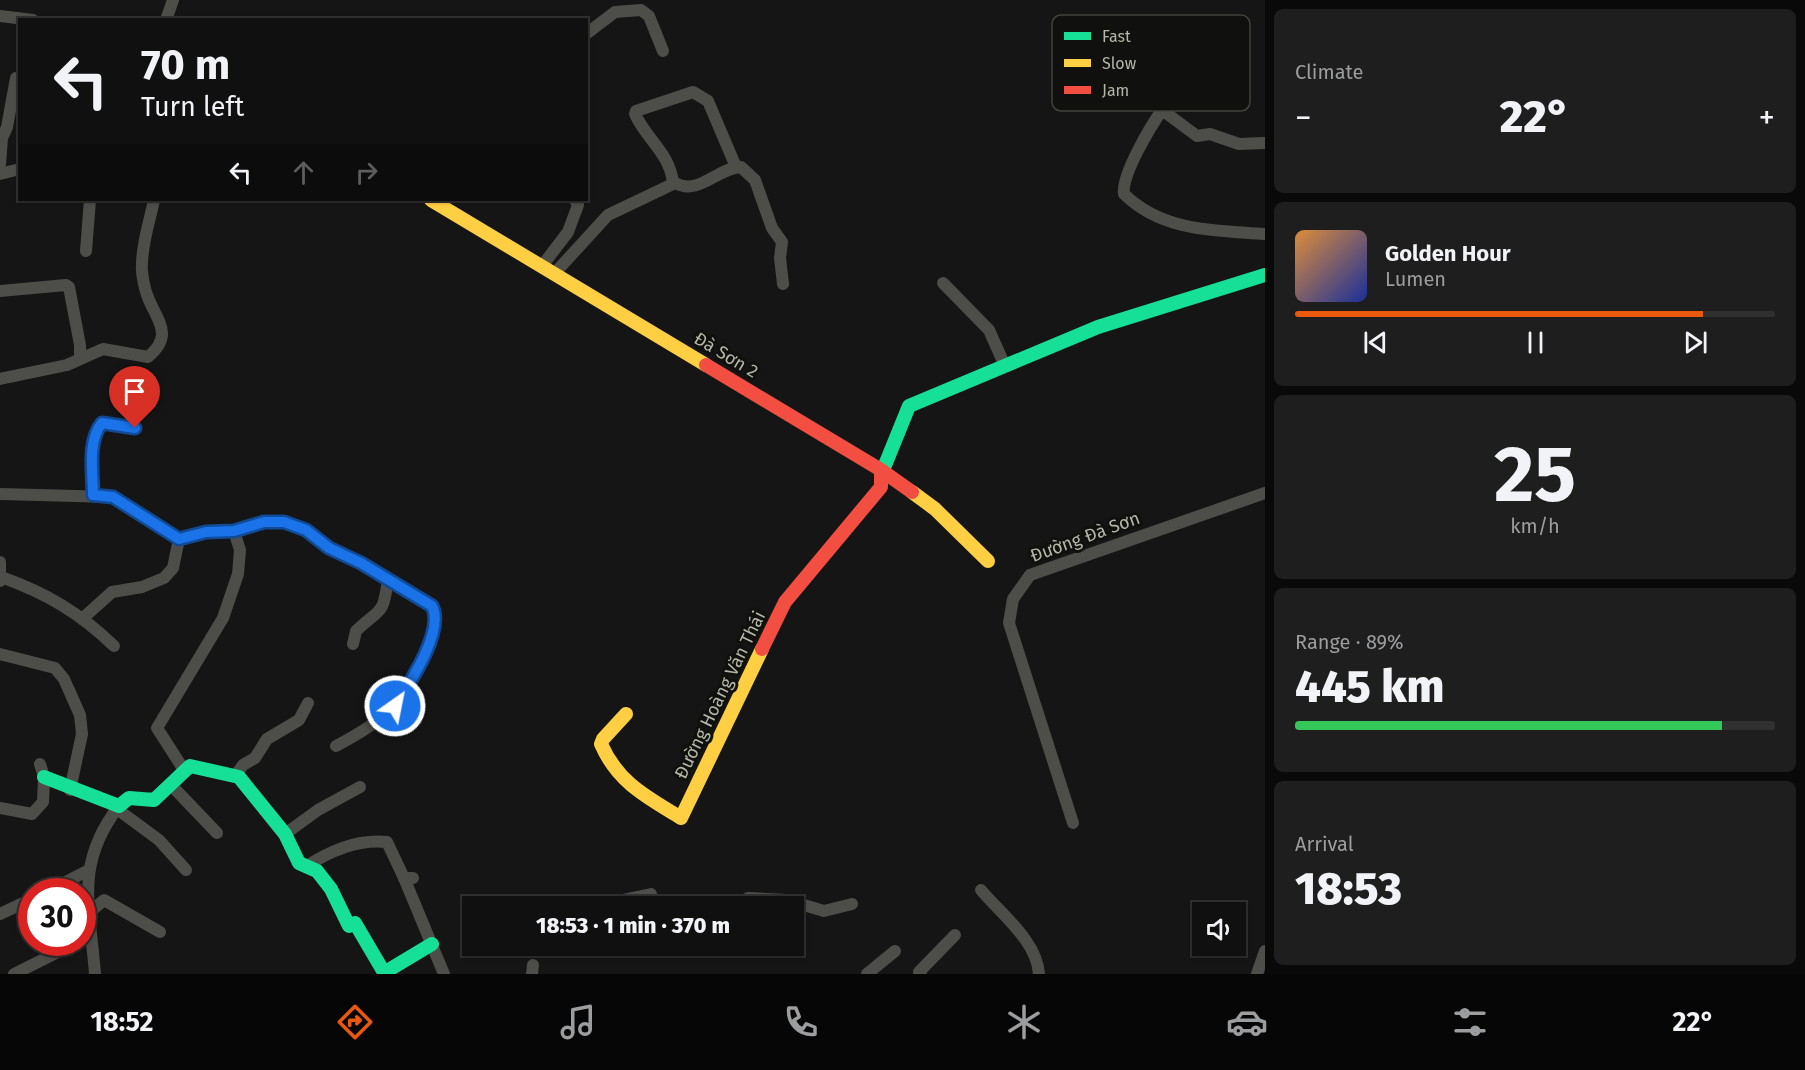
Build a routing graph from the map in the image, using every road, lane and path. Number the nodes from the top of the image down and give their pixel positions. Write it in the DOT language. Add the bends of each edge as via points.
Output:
graph roads {
  1 [pos="173,0"];
  2 [pos="0,16"];
  3 [pos="18,18"];
  4 [pos="167,18"];
  5 [pos="588,32"];
  6 [pos="663,51"];
  7 [pos="16,78"];
  8 [pos="1161,111"];
  9 [pos="1163,111"];
  10 [pos="1265,143"];
  11 [pos="736,167"];
  12 [pos="1,169"];
  13 [pos="18,169"];
  14 [pos="674,183"];
  15 [pos="90,201"];
  16 [pos="154,201"];
  17 [pos="433,201"];
  18 [pos="576,201"];
  19 [pos="1265,234"];
  20 [pos="86,252"];
  21 [pos="548,270"];
  22 [pos="1265,275"];
  23 [pos="943,283"];
  24 [pos="783,284"];
  25 [pos="0,291"];
  26 [pos="80,359"];
  27 [pos="1005,366"];
  28 [pos="0,379"];
  29 [pos="135,428"];
  30 [pos="881,470"];
  31 [pos="1265,493"];
  32 [pos="0,494"];
  33 [pos="93,495"];
  34 [pos="234,531"];
  35 [pos="179,539"];
  36 [pos="988,561"];
  37 [pos="0,562"];
  38 [pos="1,579"];
  39 [pos="388,579"];
  40 [pos="82,619"];
  41 [pos="353,644"];
  42 [pos="114,646"];
  43 [pos="0,654"];
  44 [pos="308,703"];
  45 [pos="626,714"];
  46 [pos="336,746"];
  47 [pos="42,770"];
  48 [pos="184,770"];
  49 [pos="235,776"];
  50 [pos="172,786"];
  51 [pos="360,787"];
  52 [pos="70,790"];
  53 [pos="0,808"];
  54 [pos="118,808"];
  55 [pos="1073,823"];
  56 [pos="217,832"];
  57 [pos="285,834"];
  58 [pos="307,866"];
  59 [pos="186,870"];
  60 [pos="87,871"];
  61 [pos="73,878"];
  62 [pos="88,878"];
  63 [pos="981,890"];
  64 [pos="651,894"];
  65 [pos="642,896"];
  66 [pos="852,904"];
  67 [pos="804,905"];
  68 [pos="18,906"];
  69 [pos="96,907"];
  70 [pos="0,914"];
  71 [pos="160,932"];
  72 [pos="955,935"];
  73 [pos="432,944"];
  74 [pos="895,951"];
  75 [pos="1265,951"];
  76 [pos="50,956"];
  77 [pos="91,956"];
  78 [pos="14,974"];
  79 [pos="95,974"];
  80 [pos="444,974"];
  81 [pos="867,974"];
  82 [pos="921,974"];
  83 [pos="1039,974"];
  84 [pos="1257,974"];
  1 -- 4 [label="street"];
  2 -- 3 [label="street"];
  5 -- 6 [label="street" via="615,12 641,10 648,15"];
  7 -- 12 [label="street" via="2,138"];
  8 -- 19 [label="street" via="1138,149 1124,194 1178,226"];
  9 -- 10 [label="street" via="1197,136 1210,134 1239,144"];
  11 -- 14 [label="street" via="694,186"];
  11 -- 14 [label="street" via="708,101 693,92 635,114 660,148"];
  11 -- 24 [label="street" via="746,169 755,180 772,228 782,242"];
  12 -- 13 [label="street"];
  14 -- 21 [label="street" via="608,215"];
  15 -- 20 [label="street"];
  16 -- 26 [label="street" via="141,265 148,299 161,321 158,349 148,357 103,349"];
  17 -- 21 [label="street, Đà Sơn 2"];
  18 -- 21 [label="street" via="578,205 568,232"];
  21 -- 30 [label="street, Đà Sơn 2"];
  22 -- 27 [label="street" via="1098,327"];
  23 -- 27 [label="street" via="989,330"];
  25 -- 26 [label="street" via="69,287"];
  26 -- 28 [label="street"];
  27 -- 30 [label="street" via="909,406"];
  29 -- 33 [label="street" via="102,423 96,431"];
  30 -- 36 [label="street, Đà Sơn 2" via="934,509"];
  30 -- 45 [label="street, Đường Hoàng Văn Thái" via="881,487 785,602 681,818 627,784 604,751 603,739"];
  31 -- 55 [label="street, Đường Đà Sơn" via="1030,575 1013,599 1009,623"];
  32 -- 33 [label="street"];
  33 -- 35 [label="street" via="113,497"];
  34 -- 35 [label="street" via="206,532"];
  34 -- 39 [label="street" via="264,522 284,522 306,530 329,548"];
  34 -- 48 [label="street" via="240,550 238,574 223,618 157,728"];
  35 -- 40 [label="street" via="173,568 164,578 112,592"];
  37 -- 38 [label="street"];
  38 -- 40 [label="street" via="40,591"];
  39 -- 41 [label="street" via="379,614 356,631"];
  39 -- 46 [label="street" via="432,606 435,623 412,678 395,706 358,735"];
  40 -- 42 [label="street"];
  43 -- 52 [label="street" via="55,668 64,679 80,715 82,734"];
  44 -- 49 [label="street" via="299,720 267,739 255,758"];
  47 -- 52 [label="street"];
  47 -- 53 [label="street" via="43,802 32,814"];
  48 -- 49 [label="street" via="190,766"];
  48 -- 50 [label="street"];
  49 -- 57 [label="street"];
  50 -- 54 [label="street" via="154,800 129,798"];
  50 -- 56 [label="street"];
  51 -- 57 [label="street"];
  52 -- 54 [label="street"];
  54 -- 59 [label="street" via="159,840"];
  54 -- 60 [label="street" via="94,846"];
  57 -- 58 [label="street" via="299,863"];
  58 -- 73 [label="street" via="331,890 349,926 355,923 385,971"];
  58 -- 73 [label="street" via="342,847 387,842 409,878"];
  60 -- 61 [label="street"];
  60 -- 62 [label="street"];
  63 -- 83 [label="street" via="1030,946"];
  64 -- 65 [label="street"];
  66 -- 67 [label="street" via="824,911"];
  68 -- 70 [label="street"];
  69 -- 71 [label="street" via="104,900"];
  72 -- 82 [label="street"];
  73 -- 80 [label="street"];
  74 -- 81 [label="street"];
  75 -- 84 [label="street"];
  76 -- 78 [label="street"];
  77 -- 79 [label="street"];
}
